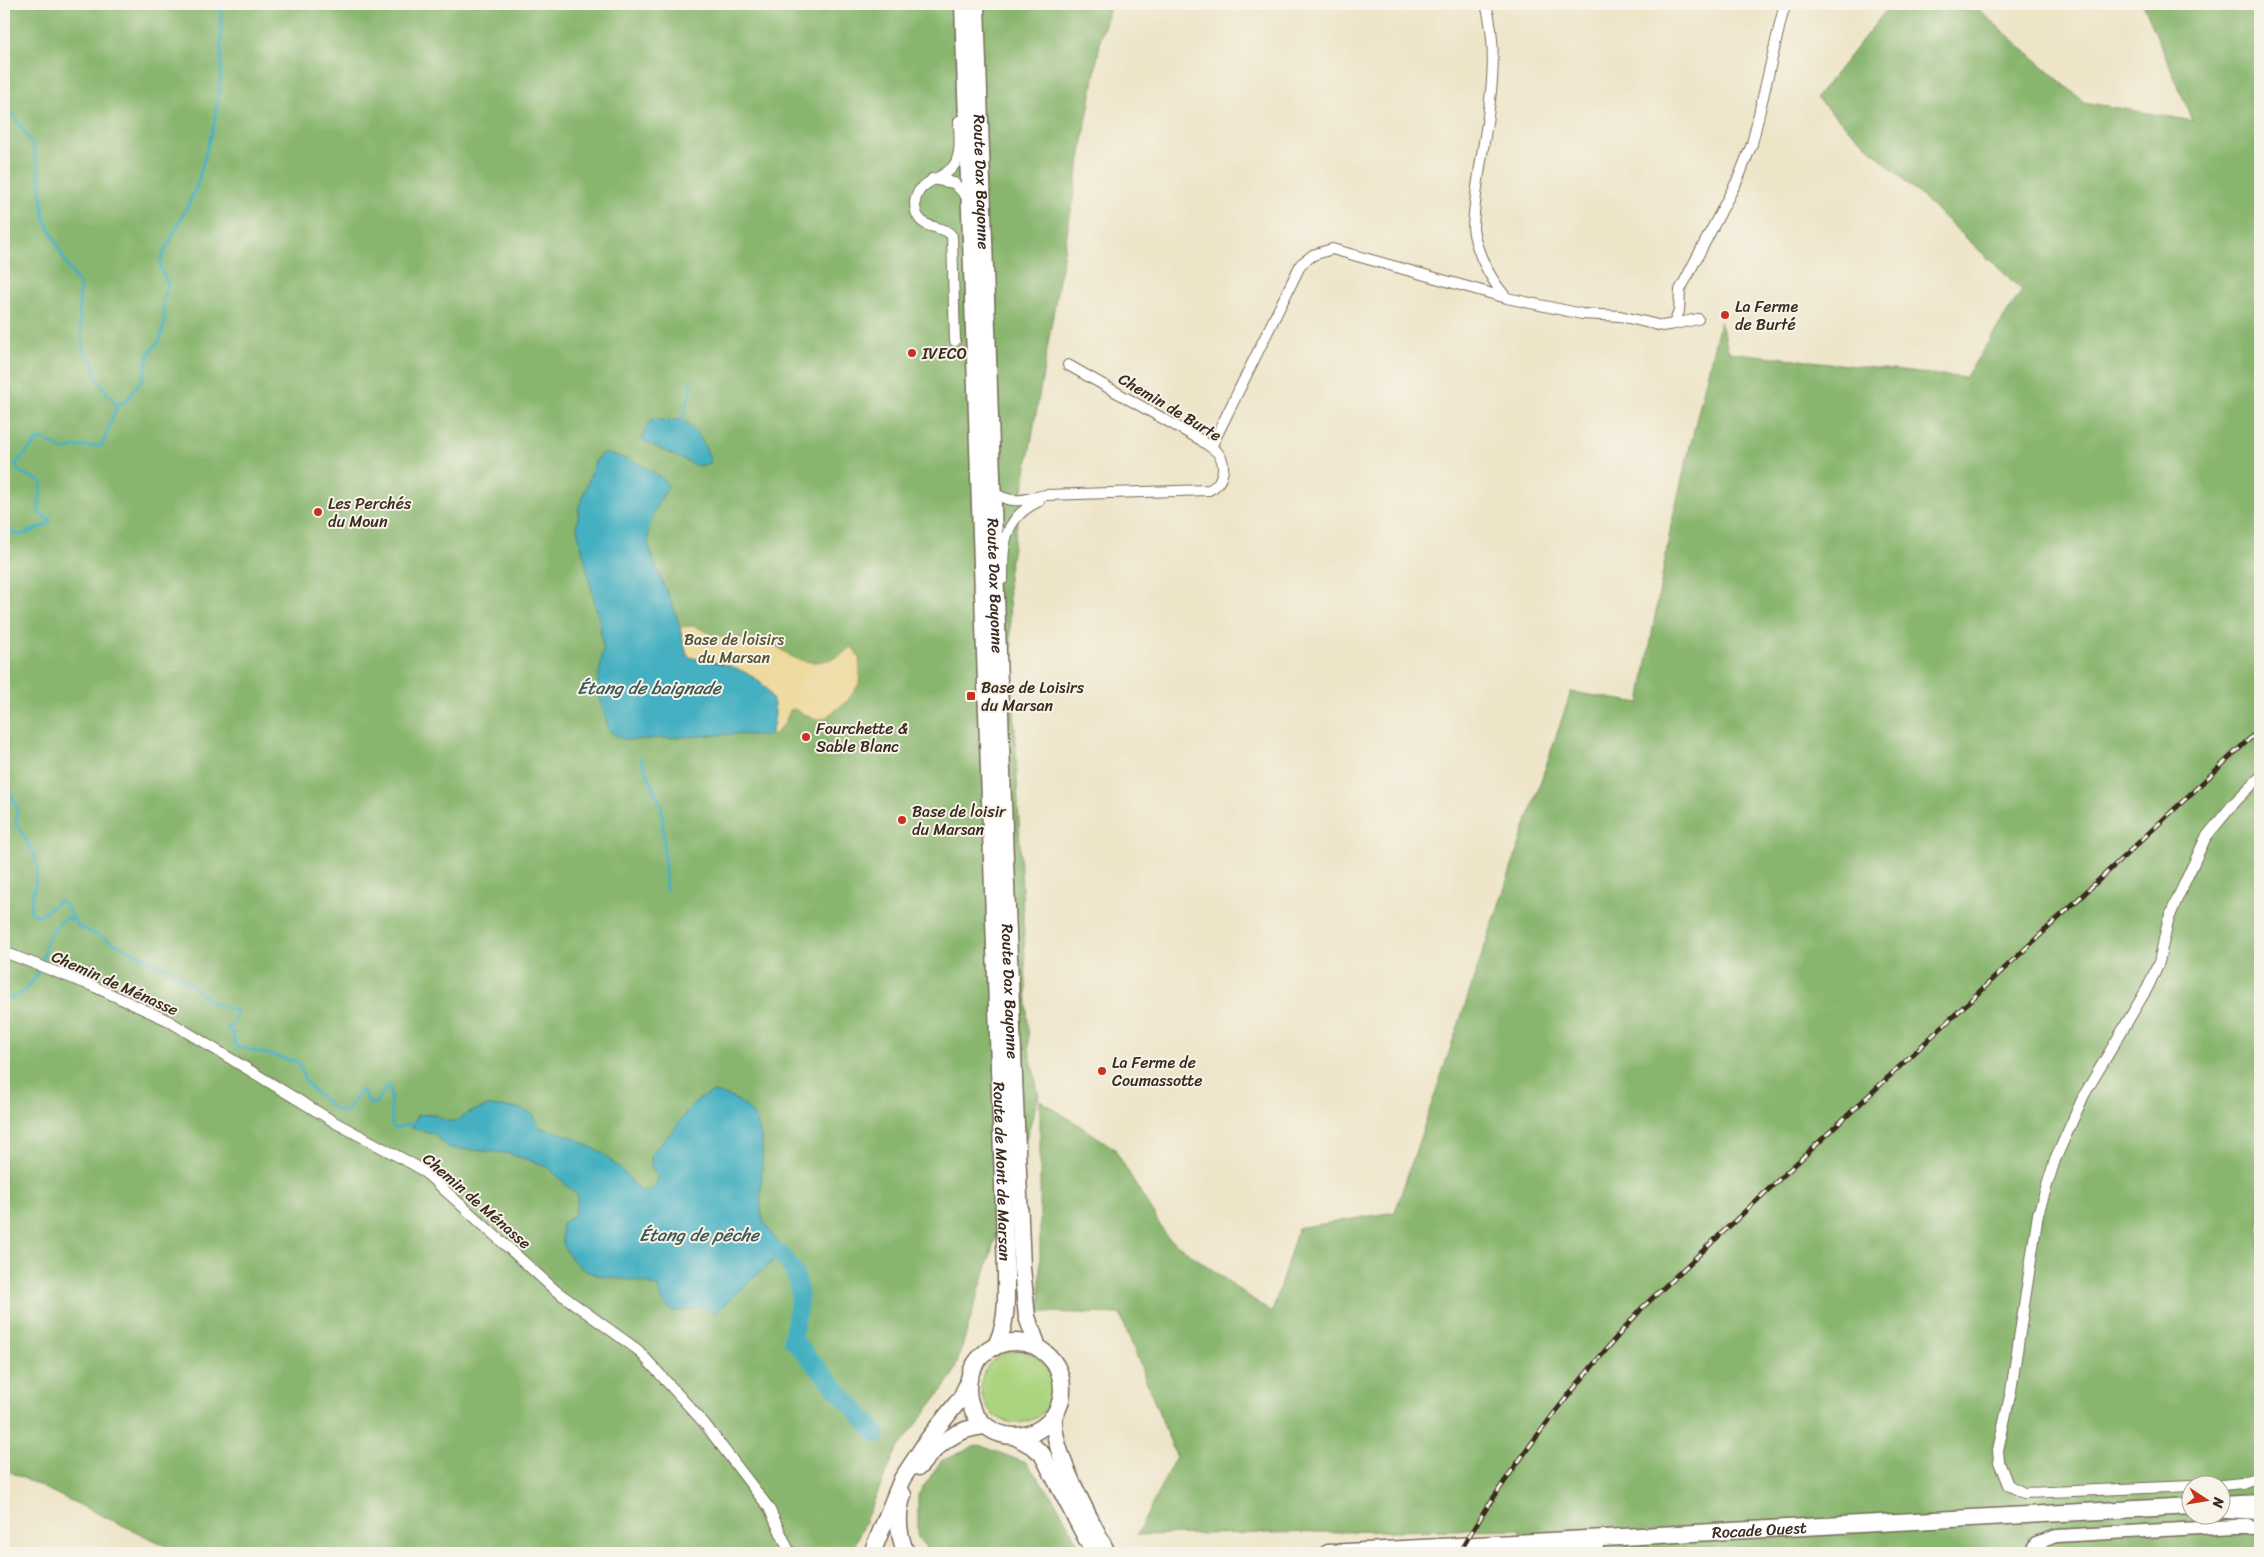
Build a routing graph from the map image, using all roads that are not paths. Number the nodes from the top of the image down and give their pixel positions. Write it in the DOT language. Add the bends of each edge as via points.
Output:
graph roads {
  1 [pos="963,4"];
  2 [pos="976,4"];
  3 [pos="1486,4"];
  4 [pos="1788,4"];
  5 [pos="964,23"];
  6 [pos="932,179"];
  7 [pos="969,199"];
  8 [pos="1507,298"];
  9 [pos="1698,319"];
  10 [pos="1674,324"];
  11 [pos="955,341"];
  12 [pos="1068,365"];
  13 [pos="1210,447"];
  14 [pos="992,492"];
  15 [pos="1059,495"];
  16 [pos="999,685"];
  17 [pos="2260,777"];
  18 [pos="4,952"];
  19 [pos="995,1347"];
  20 [pos="1038,1347"];
  21 [pos="968,1383"];
  22 [pos="1054,1418"];
  23 [pos="985,1426"];
  24 [pos="1016,1437"];
  25 [pos="2260,1476"];
  26 [pos="2232,1484"];
  27 [pos="2182,1486"];
  28 [pos="2260,1503"];
  29 [pos="2232,1504"];
  30 [pos="2182,1506"];
  31 [pos="2157,1507"];
  32 [pos="2182,1512"];
  33 [pos="2232,1513"];
  34 [pos="2260,1514"];
  35 [pos="2007,1515"];
  36 [pos="2260,1530"];
  37 [pos="790,1553"];
  38 [pos="872,1553"];
  39 [pos="906,1553"];
  40 [pos="1094,1553"];
  41 [pos="1107,1553"];
  42 [pos="1328,1553"];
  43 [pos="1548,1553"];
  44 [pos="2030,1553"];
  1 -- 5 [label="main road, Route de Mont de Marsan"];
  2 -- 14 [label="main road, Route Dax Bayonne"];
  3 -- 8 [label="street" via="1494,56 1473,228 1480,254 1499,290"];
  4 -- 10 [label="street" via="1752,144 1738,180 1680,290"];
  5 -- 6 [label="street" via="959,61 959,149 950,170"];
  5 -- 7 [label="main road, Route de Mont de Marsan"];
  6 -- 7 [label="street" via="954,183"];
  6 -- 11 [label="street" via="918,193 915,208 925,225 952,236"];
  7 -- 19 [label="main road, Route de Mont de Marsan" via="1006,1273 1005,1314"];
  8 -- 10 [label="street" via="1582,314 1620,316 1662,326"];
  8 -- 13 [label="street" via="1332,249 1313,255 1301,264"];
  9 -- 10 [label="street"];
  12 -- 13 [label="street, Chemin de Burte"];
  13 -- 15 [label="street, Chemin de Burte" via="1220,456 1223,474 1209,490"];
  14 -- 15 [label="street, Chemin de Burte" via="1015,502 1044,494"];
  14 -- 16 [label="main road, Route Dax Bayonne"];
  15 -- 16 [label="street, Chemin de Burte" via="1030,505 1012,523 1005,536"];
  16 -- 20 [label="main road, Route Dax Bayonne" via="1022,1268 1027,1316"];
  17 -- 27 [label="street" via="2206,837 2168,921 2164,947 2152,979 2084,1095 2055,1160 2038,1214 2011,1390 1998,1450 2008,1485 2024,1493"];
  18 -- 37 [label="street, Chemin de Ménasse" via="95,987 167,1020 336,1123 416,1166 555,1290 638,1350 704,1423 769,1508"];
  19 -- 20 [label="main road" via="1021,1342"];
  19 -- 21 [label="main road" via="977,1362"];
  20 -- 22 [label="main road" via="1056,1364 1061,1376 1062,1399"];
  21 -- 23 [label="main road" via="971,1407"];
  21 -- 38 [label="main road" via="961,1398 902,1479"];
  22 -- 24 [label="main road" via="1037,1432"];
  22 -- 41 [label="main road" via="1055,1438 1061,1457"];
  23 -- 24 [label="main road" via="1004,1436"];
  23 -- 39 [label="main road" via="953,1434 916,1470 899,1512 899,1533"];
  24 -- 40 [label="main road" via="1042,1454"];
  25 -- 26 [label="street"];
  28 -- 29 [label="main road"];
  30 -- 31 [label="main road, Rocade Ouest"];
  31 -- 32 [label="street"];
  31 -- 35 [label="main road, Rocade Ouest"];
  33 -- 34 [label="street"];
  35 -- 42 [label="main road, Rocade Ouest"];
  35 -- 43 [label="main road" via="1926,1528 1672,1542"];
  36 -- 44 [label="street" via="2235,1526 2057,1536 2036,1543"];
}
